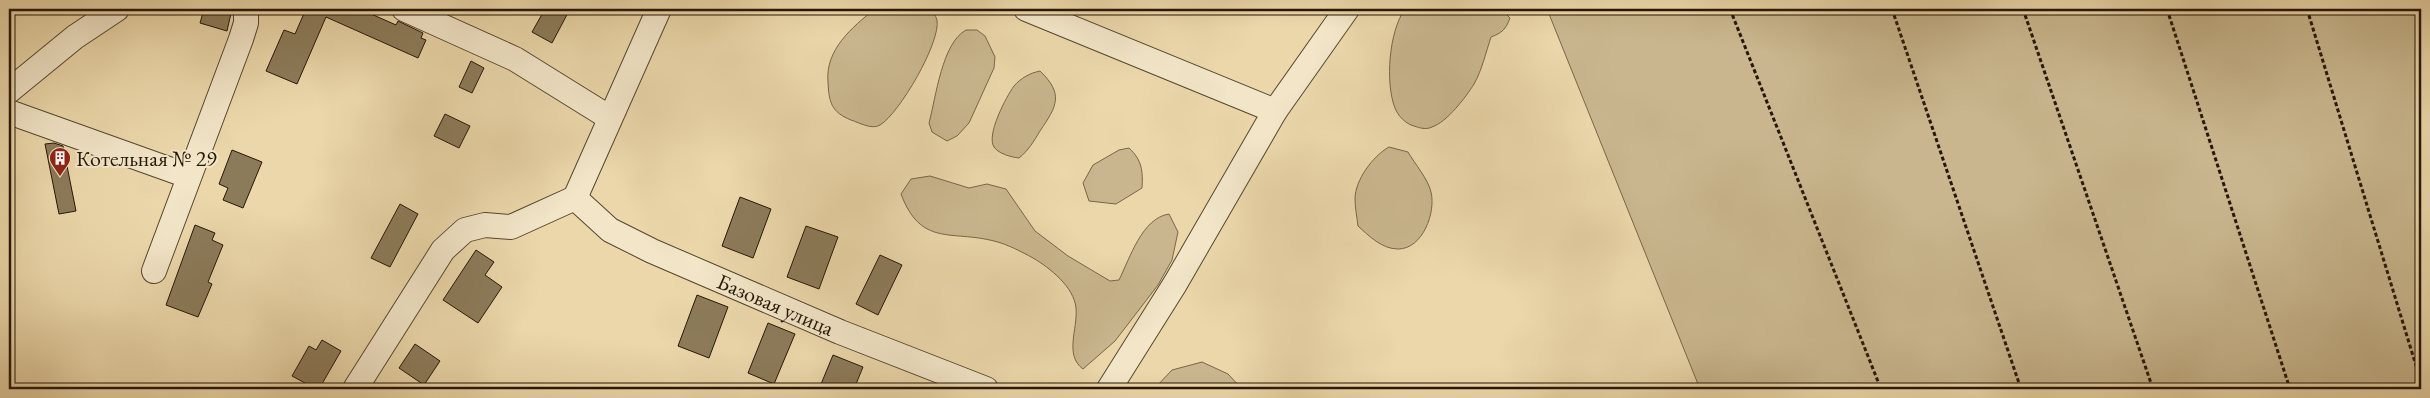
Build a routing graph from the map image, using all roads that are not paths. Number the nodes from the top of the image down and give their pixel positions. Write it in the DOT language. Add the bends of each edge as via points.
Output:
graph roads {
  1 [pos="117,9"];
  2 [pos="246,9"];
  3 [pos="404,9"];
  4 [pos="659,9"];
  5 [pos="1026,9"];
  6 [pos="1347,9"];
  7 [pos="9,91"];
  8 [pos="1275,111"];
  9 [pos="9,112"];
  10 [pos="610,118"];
  11 [pos="188,176"];
  12 [pos="575,198"];
  13 [pos="154,271"];
  14 [pos="355,389"];
  15 [pos="986,389"];
  16 [pos="1109,389"];
  1 -- 7 [label="street" via="75,37"];
  2 -- 11 [label="street" via="246,23"];
  3 -- 10 [label="street" via="515,60"];
  4 -- 10 [label="street"];
  5 -- 8 [label="street"];
  6 -- 8 [label="street"];
  8 -- 16 [label="street" via="1175,284"];
  9 -- 11 [label="street"];
  10 -- 12 [label="street"];
  11 -- 13 [label="street"];
  12 -- 14 [label="street" via="512,227 485,224 465,230 454,238 443,250"];
  12 -- 15 [label="street, Базовая улица" via="610,230 631,241 840,332"];
}
